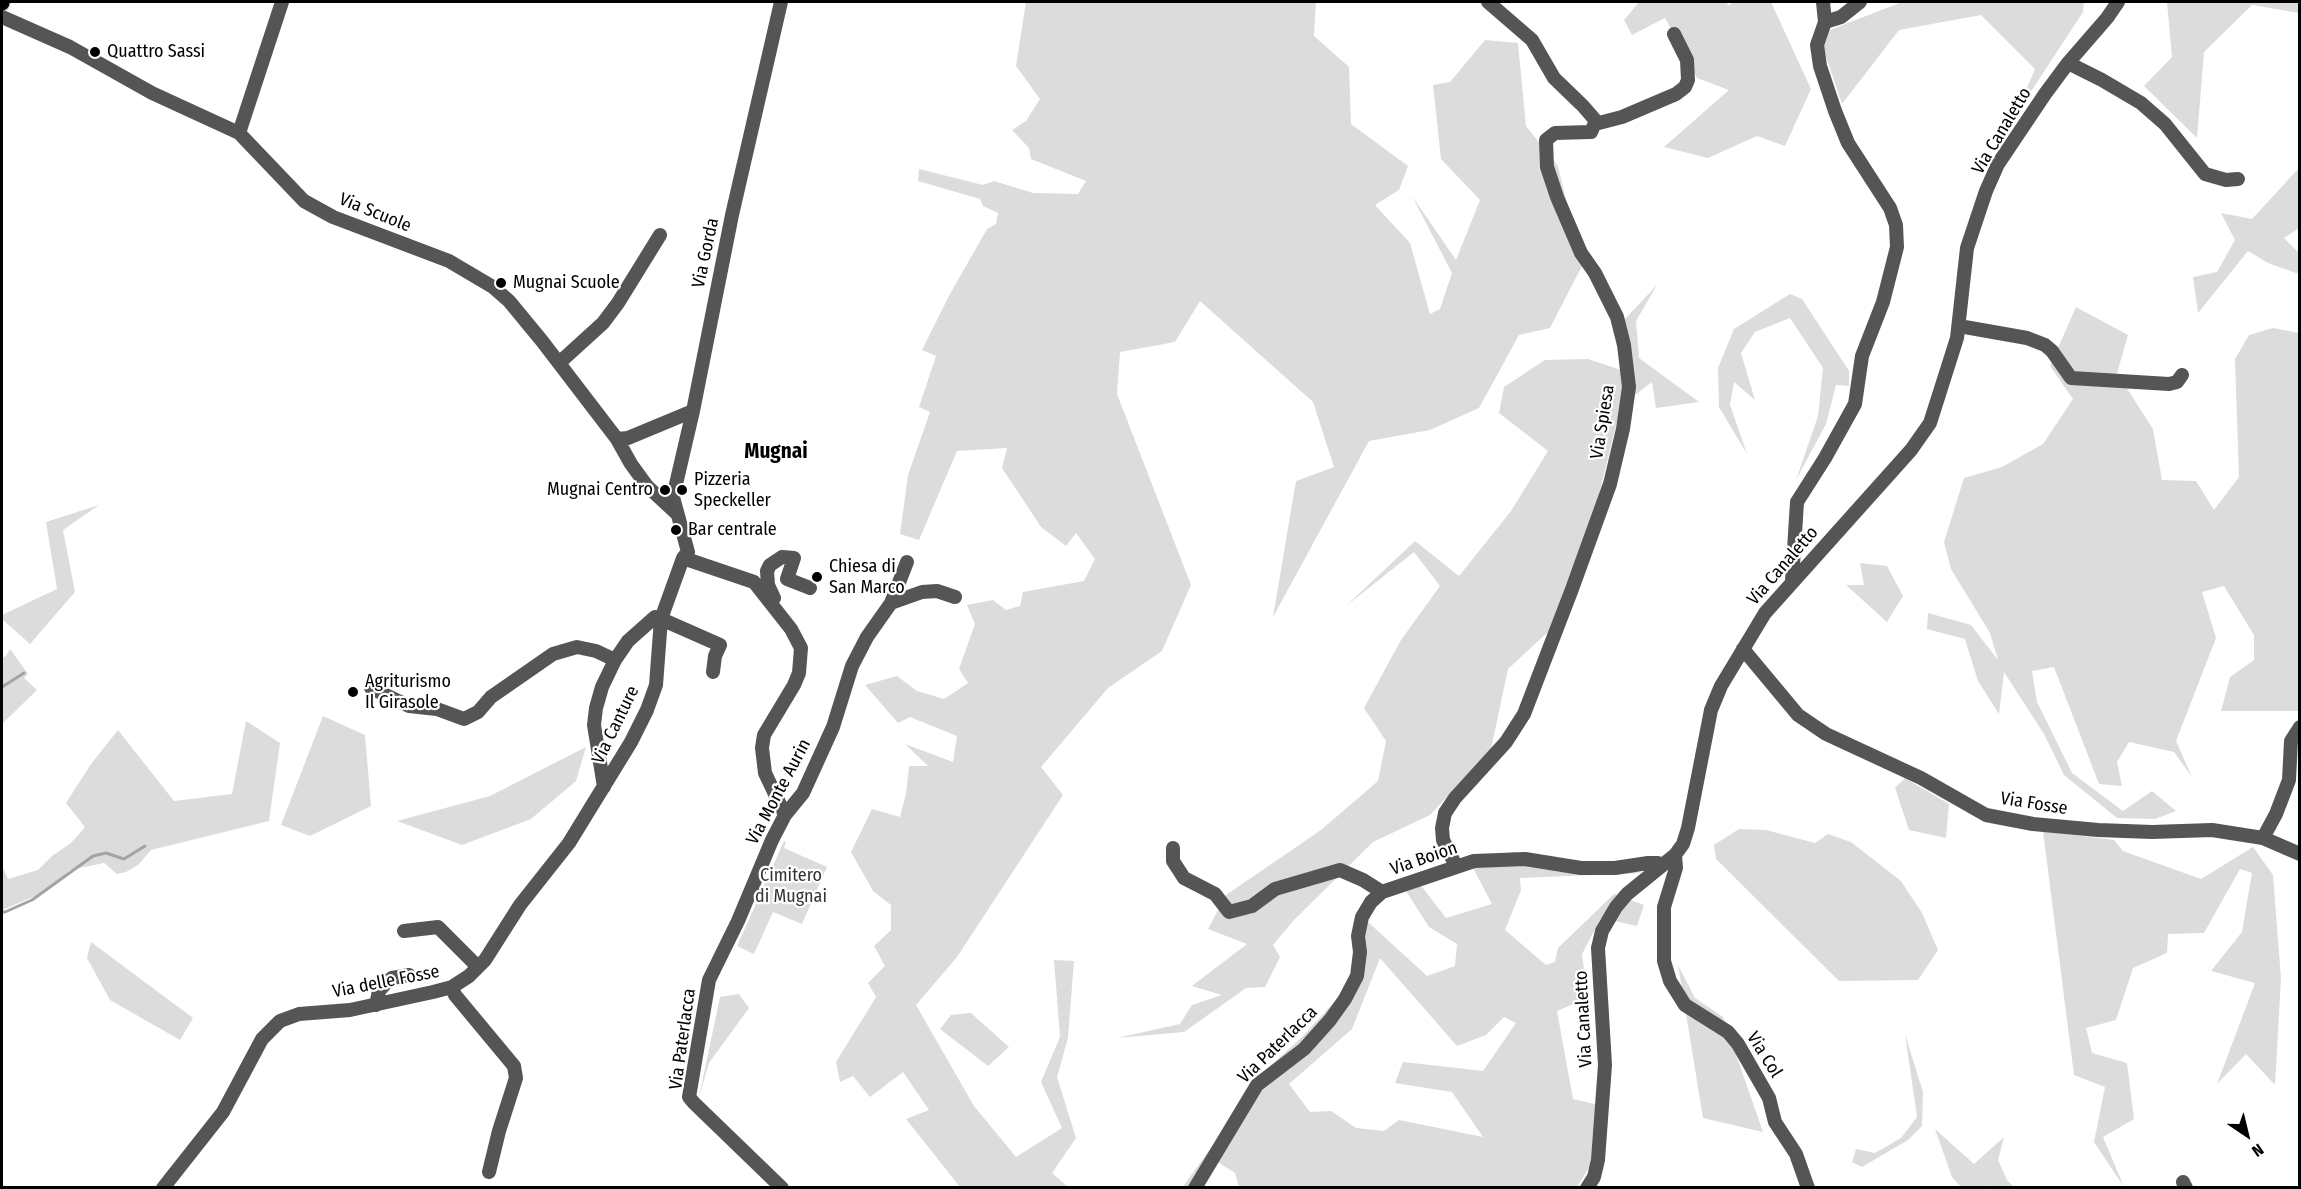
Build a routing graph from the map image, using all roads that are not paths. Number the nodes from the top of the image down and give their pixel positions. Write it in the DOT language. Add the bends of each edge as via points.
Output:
graph roads {
  1 [pos="282,2"];
  2 [pos="781,2"];
  3 [pos="1488,2"];
  4 [pos="1823,2"];
  5 [pos="1860,2"];
  6 [pos="2118,2"];
  7 [pos="2,17"];
  8 [pos="1825,22"];
  9 [pos="1674,34"];
  10 [pos="2068,63"];
  11 [pos="1595,124"];
  12 [pos="239,133"];
  13 [pos="2238,179"];
  14 [pos="660,235"];
  15 [pos="1959,326"];
  16 [pos="559,363"];
  17 [pos="2182,375"];
  18 [pos="693,411"];
  19 [pos="617,439"];
  20 [pos="676,513"];
  21 [pos="683,558"];
  22 [pos="907,562"];
  23 [pos="1792,581"];
  24 [pos="810,588"];
  25 [pos="955,597"];
  26 [pos="891,603"];
  27 [pos="776,609"];
  28 [pos="661,619"];
  29 [pos="1743,649"];
  30 [pos="615,660"];
  31 [pos="712,672"];
  32 [pos="371,688"];
  33 [pos="2300,727"];
  34 [pos="604,787"];
  35 [pos="785,815"];
  36 [pos="2263,838"];
  37 [pos="1173,848"];
  38 [pos="2300,854"];
  39 [pos="1675,855"];
  40 [pos="1662,865"];
  41 [pos="1456,866"];
  42 [pos="1382,892"];
  43 [pos="404,932"];
  44 [pos="478,967"];
  45 [pos="715,967"];
  46 [pos="409,975"];
  47 [pos="452,987"];
  48 [pos="376,1005"];
  49 [pos="489,1172"];
  50 [pos="162,1188"];
  51 [pos="782,1188"];
  52 [pos="1194,1188"];
  53 [pos="1587,1188"];
  54 [pos="1808,1188"];
  1 -- 12 [label="street"];
  2 -- 18 [label="street, Via Gorda" via="732,215"];
  3 -- 11 [label="street" via="1532,40 1554,78 1583,106"];
  4 -- 8 [label="street"];
  5 -- 8 [label="street" via="1841,17"];
  6 -- 10 [label="street, Via Canaletto"];
  7 -- 12 [label="street, Via Scuole"];
  8 -- 23 [label="street" via="1817,45 1820,66 1848,143 1890,208 1897,247 1883,302 1862,356 1855,404 1797,502"];
  9 -- 11 [label="street" via="1687,60 1689,80 1685,87 1623,117"];
  10 -- 13 [label="street" via="2141,104 2165,124 2205,174"];
  10 -- 15 [label="street, Via Canaletto" via="2007,150 1986,191 1967,248"];
  11 -- 41 [label="street, Via Spiesa" via="1591,132 1555,133 1546,140 1545,149 1557,197 1581,253 1596,273 1617,317 1629,387 1623,429 1606,494 1524,714 1506,742 1445,813 1443,840"];
  12 -- 16 [label="street, Via Scuole" via="304,201 333,217 449,261 493,287"];
  14 -- 16 [label="street" via="603,323"];
  15 -- 17 [label="street" via="2045,345 2071,378 2169,384"];
  15 -- 23 [label="street, Via Canaletto" via="1941,392 1923,434"];
  16 -- 19 [label="street, Via Scuole"];
  18 -- 19 [label="street"];
  18 -- 20 [label="street, Via Gorda" via="672,497"];
  19 -- 20 [label="street, Via Scuole" via="647,486"];
  20 -- 21 [label="street, Via Canture" via="688,552"];
  21 -- 27 [label="street" via="754,582"];
  21 -- 28 [label="street, Via Canture"];
  22 -- 26 [label="street, Via Monte Aurin"];
  23 -- 29 [label="street, Via Canaletto" via="1765,613"];
  24 -- 27 [label="street" via="788,579 794,558 776,560 767,577"];
  25 -- 26 [label="street" via="937,591 922,592"];
  26 -- 35 [label="street, Via Monte Aurin" via="852,666 833,727 803,793"];
  27 -- 35 [label="street" via="801,648 796,679 764,735 762,748 765,773"];
  28 -- 30 [label="street, Via Canture" via="655,617 647,622"];
  28 -- 31 [label="street" via="720,645"];
  28 -- 34 [label="street, Via Canture" via="656,685 631,742"];
  29 -- 36 [label="street, Via Fosse" via="1798,716 1986,814 2033,824 2098,830 2212,830"];
  29 -- 39 [label="street, Via Canaletto" via="1711,710 1688,828"];
  30 -- 32 [label="street, Via Canture" via="577,647 553,654 465,719 437,709 409,706"];
  30 -- 34 [label="street, Via Canture" via="602,687 594,725"];
  33 -- 36 [label="street" via="2291,741 2289,780"];
  34 -- 44 [label="street, Via delle Fosse" via="569,843"];
  35 -- 45 [label="street, Via Monte Aurin"];
  36 -- 38 [label="street, Via Fosse"];
  37 -- 42 [label="street, Via Boion" via="1173,861 1184,878 1215,894 1229,912 1252,906 1275,889 1340,870"];
  39 -- 40 [label="street, Via Canaletto"];
  39 -- 54 [label="street, Via Col" via="1676,868 1664,908 1664,961 1670,981 1685,1005 1728,1032 1738,1044 1769,1098 1775,1122 1796,1154"];
  40 -- 41 [label="street, Via Boion" via="1581,868 1525,859 1474,861"];
  40 -- 53 [label="street, Via Canaletto" via="1621,900 1599,940 1605,1065 1598,1160"];
  41 -- 42 [label="street, Via Boion"];
  42 -- 52 [label="street, Via Paterlacca" via="1362,917 1357,976 1345,999 1304,1049 1257,1085"];
  43 -- 44 [label="street" via="438,927"];
  44 -- 47 [label="street, Via delle Fosse"];
  45 -- 51 [label="street, Via Paterlacca" via="709,981 690,1097"];
  46 -- 48 [label="street" via="386,983 379,991"];
  47 -- 48 [label="street, Via delle Fosse"];
  47 -- 49 [label="street" via="514,1066 516,1078"];
  48 -- 50 [label="street, Via delle Fosse" via="299,1014 280,1021 262,1039 223,1112"];
}
